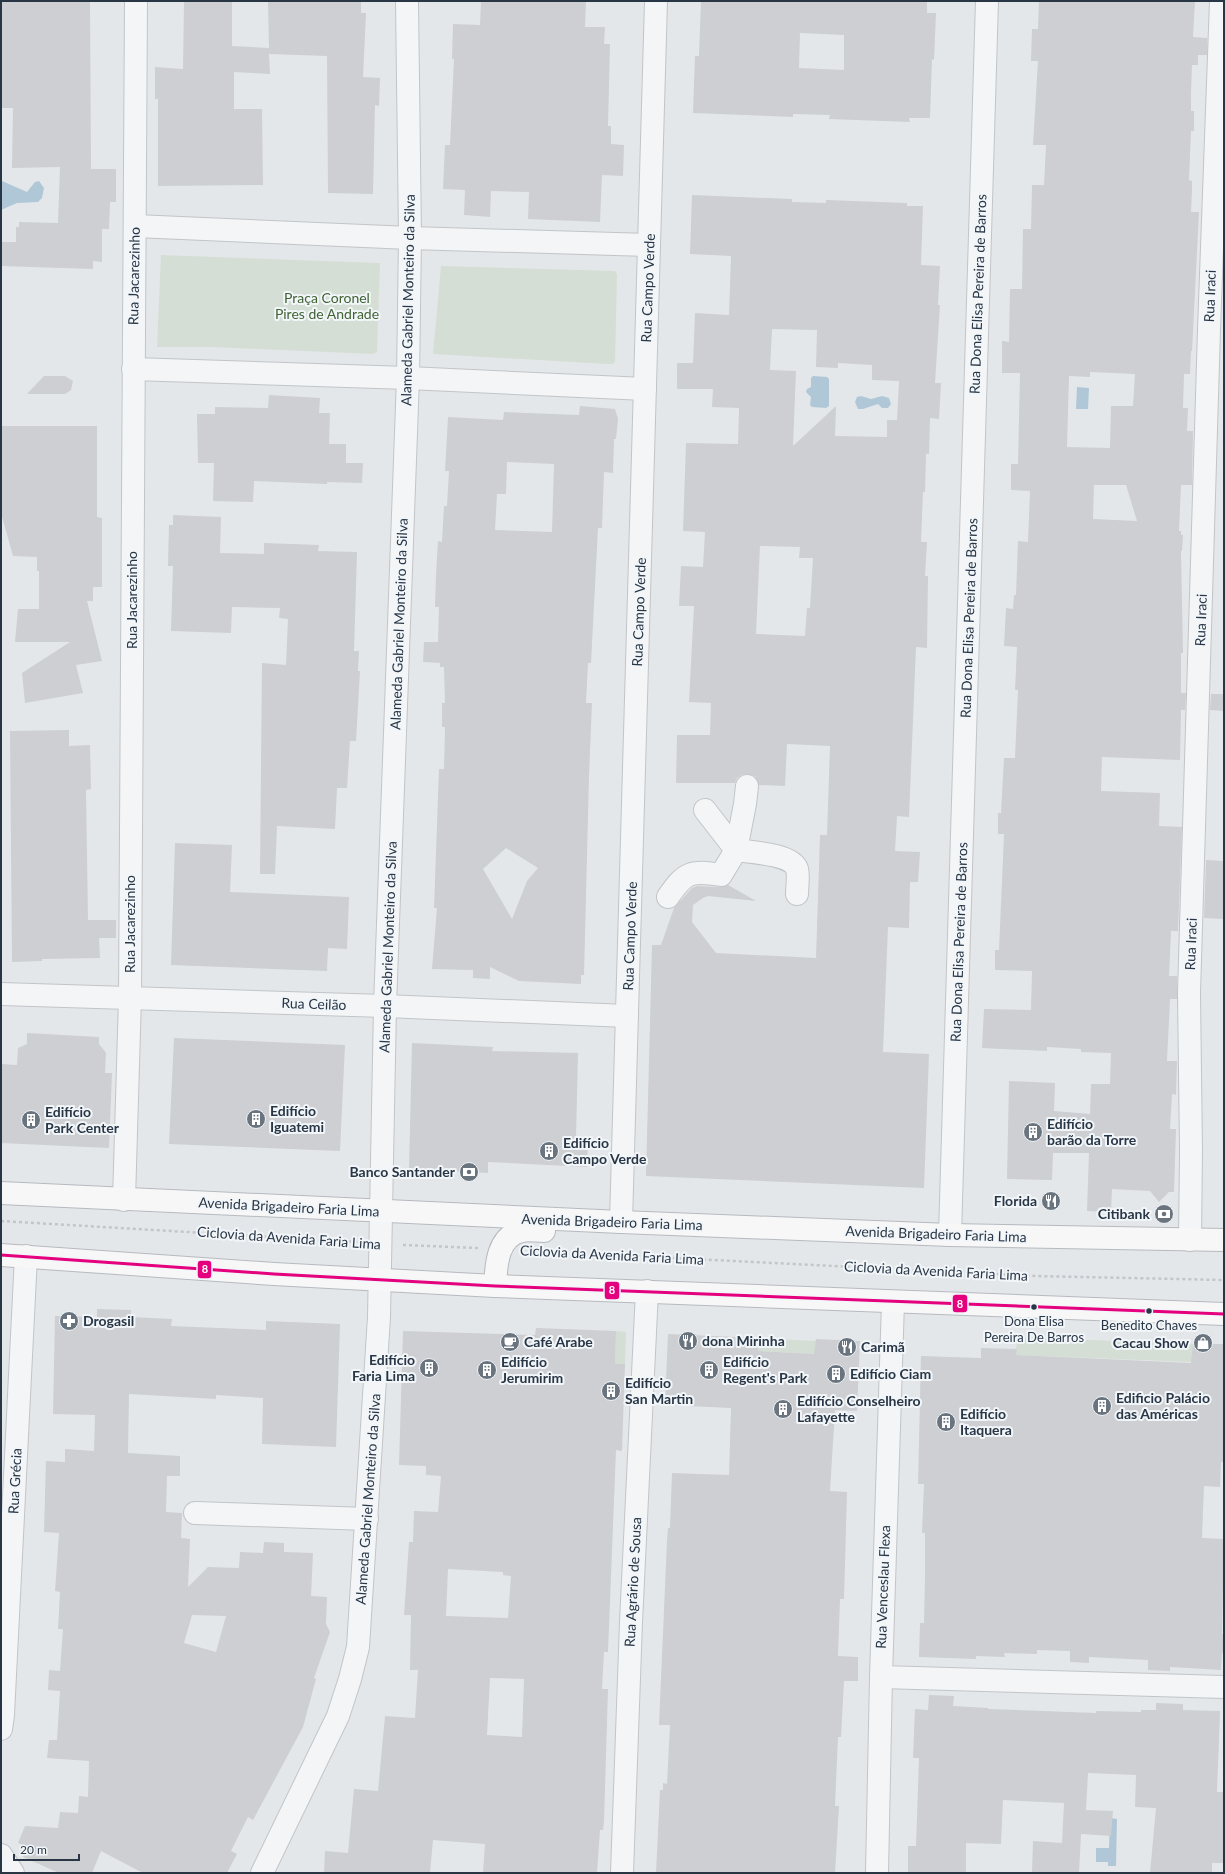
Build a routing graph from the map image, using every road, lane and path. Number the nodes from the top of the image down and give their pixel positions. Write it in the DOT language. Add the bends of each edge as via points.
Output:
graph roads {
  1 [pos="136,1"];
  2 [pos="407,1"];
  3 [pos="656,1"];
  4 [pos="987,1"];
  5 [pos="1220,1"];
  6 [pos="135,226"];
  7 [pos="410,238"];
  8 [pos="649,245"];
  9 [pos="133,369"];
  10 [pos="408,378"];
  11 [pos="645,389"];
  12 [pos="747,786"];
  13 [pos="705,810"];
  14 [pos="736,850"];
  15 [pos="797,894"];
  16 [pos="668,897"];
  17 [pos="1,994"];
  18 [pos="130,998"];
  19 [pos="385,1006"];
  20 [pos="627,1016"];
  21 [pos="1,1193"];
  22 [pos="124,1200"];
  23 [pos="381,1211"];
  24 [pos="569,1220"];
  25 [pos="1,1221"];
  26 [pos="621,1222"];
  27 [pos="950,1235"];
  28 [pos="1190,1240"];
  29 [pos="1224,1240"];
  30 [pos="380,1244"];
  31 [pos="501,1250"];
  32 [pos="549,1252"];
  33 [pos="1,1255"];
  34 [pos="26,1256"];
  35 [pos="380,1279"];
  36 [pos="1224,1280"];
  37 [pos="495,1286"];
  38 [pos="647,1291"];
  39 [pos="893,1302"];
  40 [pos="1224,1314"];
  41 [pos="195,1513"];
  42 [pos="367,1519"];
  43 [pos="881,1677"];
  44 [pos="1224,1686"];
  45 [pos="1,1729"];
  46 [pos="1,1854"];
  47 [pos="13,1873"];
  48 [pos="262,1873"];
  49 [pos="622,1873"];
  50 [pos="877,1873"];
  1 -- 6 [label="street, Rua Jacarezinho"];
  2 -- 7 [label="street, Alameda Gabriel Monteiro da Silva"];
  3 -- 8 [label="street, Rua Campo Verde"];
  4 -- 27 [label="street, Rua Dona Elisa Pereira de Barros"];
  5 -- 28 [label="street, Rua Iraci" via="1189,993"];
  6 -- 7 [label="street"];
  6 -- 9 [label="street, Rua Jacarezinho"];
  7 -- 8 [label="street"];
  7 -- 10 [label="street, Alameda Gabriel Monteiro da Silva"];
  8 -- 11 [label="street, Rua Campo Verde"];
  9 -- 10 [label="street"];
  9 -- 18 [label="street, Rua Jacarezinho"];
  10 -- 11 [label="street"];
  10 -- 19 [label="street, Alameda Gabriel Monteiro da Silva"];
  11 -- 20 [label="street, Rua Campo Verde"];
  12 -- 14 [label="street"];
  13 -- 14 [label="street"];
  14 -- 15 [label="street" via="792,861 797,869"];
  14 -- 16 [label="street" via="720,875 702,872 686,876"];
  17 -- 18 [label="street, Rua Ceilão"];
  18 -- 19 [label="street, Rua Ceilão"];
  18 -- 22 [label="street, Rua Jacarezinho"];
  19 -- 20 [label="street, Rua Ceilão"];
  19 -- 23 [label="street, Alameda Gabriel Monteiro da Silva"];
  20 -- 26 [label="street, Rua Campo Verde"];
  21 -- 22 [label="highway, Avenida Brigadeiro Faria Lima"];
  22 -- 23 [label="highway, Avenida Brigadeiro Faria Lima"];
  23 -- 24 [label="highway, Avenida Brigadeiro Faria Lima"];
  23 -- 30 [label="street, Alameda Gabriel Monteiro da Silva"];
  24 -- 26 [label="highway, Avenida Brigadeiro Faria Lima"];
  24 -- 31 [label="highway" via="554,1232 522,1230 505,1241"];
  25 -- 30 [label="path, Ciclovia da Avenida Faria Lima"];
  26 -- 27 [label="highway, Avenida Brigadeiro Faria Lima"];
  27 -- 28 [label="highway, Avenida Brigadeiro Faria Lima"];
  28 -- 29 [label="highway, Avenida Brigadeiro Faria Lima"];
  30 -- 31 [label="path, Ciclovia da Avenida Faria Lima"];
  30 -- 35 [label="street, Alameda Gabriel Monteiro da Silva"];
  31 -- 37 [label="highway"];
  32 -- 36 [label="path, Ciclovia da Avenida Faria Lima" via="1035,1276"];
  33 -- 34 [label="highway"];
  34 -- 35 [label="highway"];
  34 -- 45 [label="street, Rua Grécia"];
  35 -- 37 [label="highway"];
  35 -- 42 [label="street, Alameda Gabriel Monteiro da Silva"];
  37 -- 38 [label="highway"];
  38 -- 39 [label="highway"];
  38 -- 49 [label="street, Rua Agrário de Sousa"];
  39 -- 40 [label="highway"];
  39 -- 43 [label="street, Rua Venceslau Flexa"];
  41 -- 42 [label="street"];
  42 -- 48 [label="street, Alameda Gabriel Monteiro da Silva" via="358,1648 350,1679 338,1716"];
  43 -- 44 [label="street"];
  43 -- 50 [label="street, Rua Venceslau Flexa"];
  46 -- 47 [label="street"];
}
